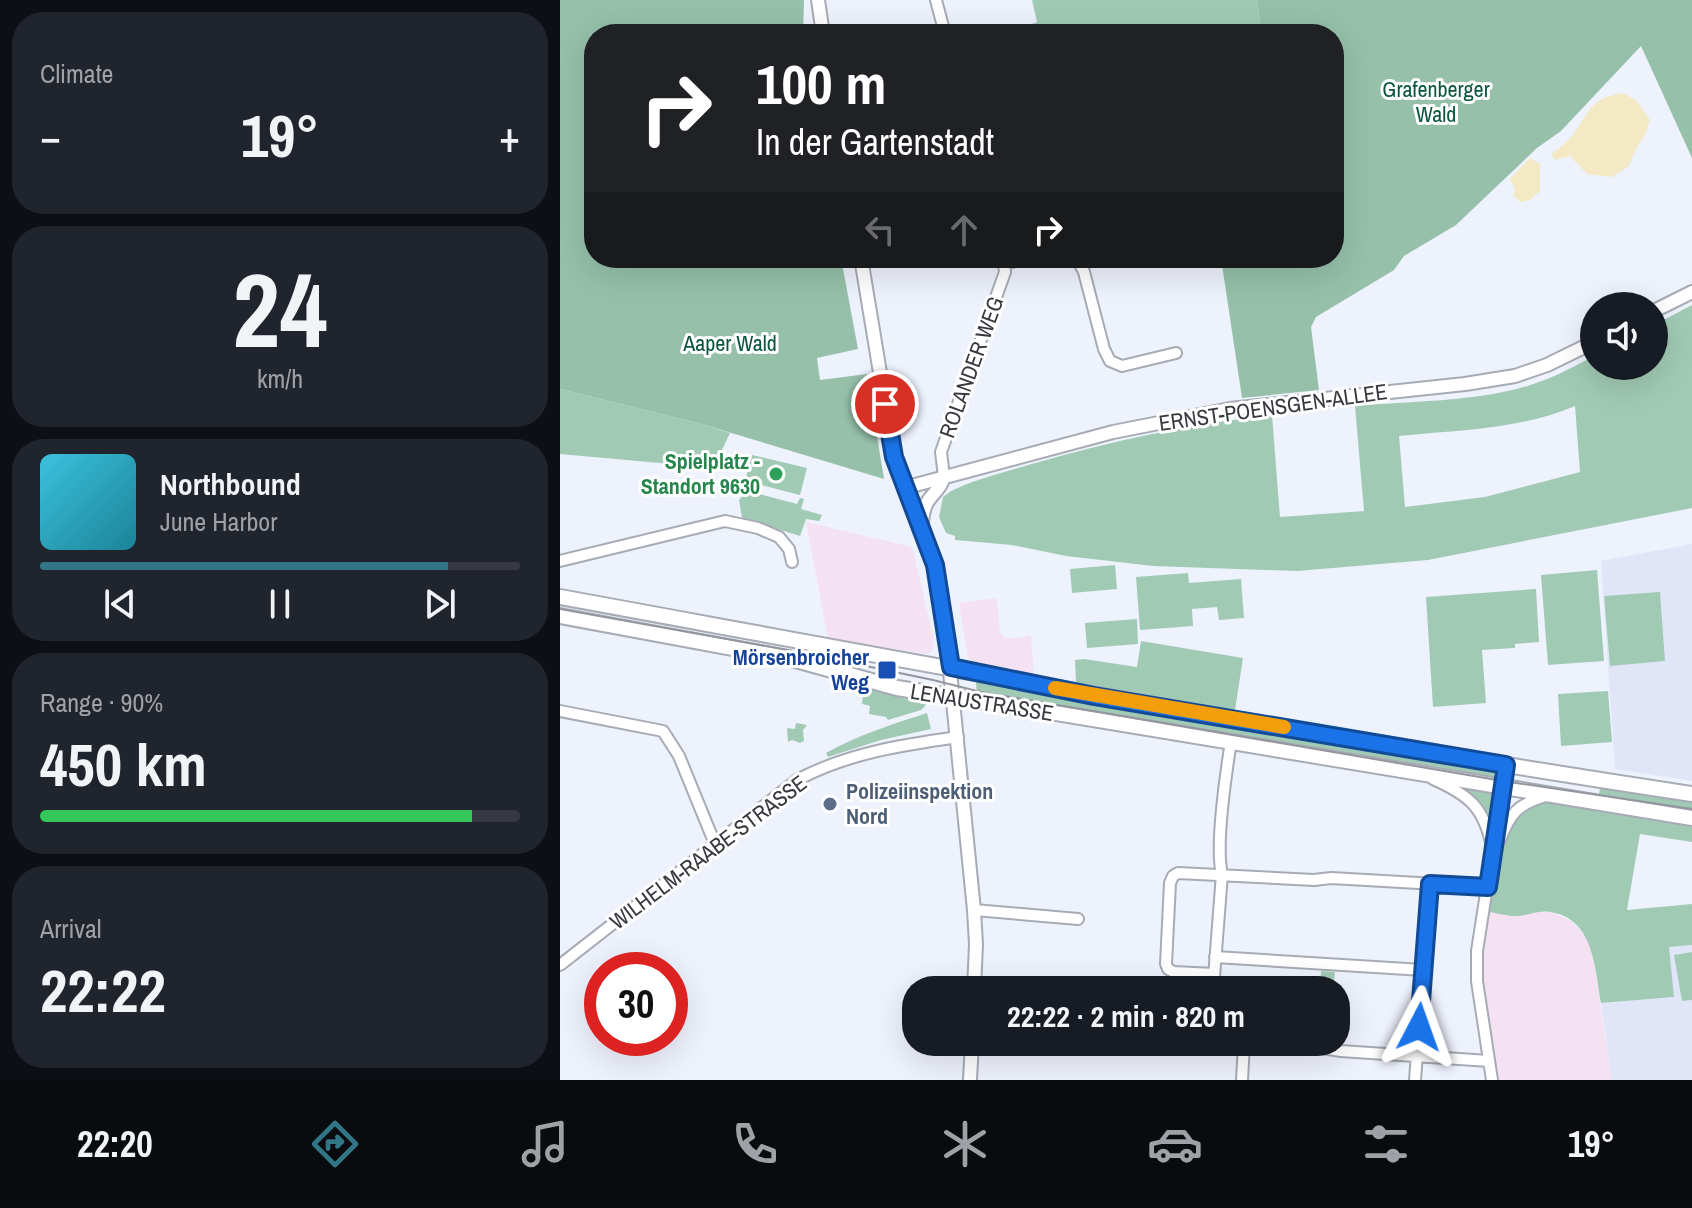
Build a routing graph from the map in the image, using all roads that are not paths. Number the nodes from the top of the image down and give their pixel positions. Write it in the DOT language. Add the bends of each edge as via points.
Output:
graph roads {
  1 [pos="818,0"];
  2 [pos="936,0"];
  3 [pos="822,24"];
  4 [pos="942,24"];
  5 [pos="863,268"];
  6 [pos="1003,268"];
  7 [pos="1082,268"];
  8 [pos="1692,292"];
  9 [pos="1668,304"];
  10 [pos="1580,349"];
  11 [pos="1176,353"];
  12 [pos="944,477"];
  13 [pos="904,488"];
  14 [pos="921,526"];
  15 [pos="560,561"];
  16 [pos="792,562"];
  17 [pos="560,597"];
  18 [pos="560,616"];
  19 [pos="951,667"];
  20 [pos="954,699"];
  21 [pos="560,711"];
  22 [pos="958,737"];
  23 [pos="1231,742"];
  24 [pos="1506,765"];
  25 [pos="1421,774"];
  26 [pos="1502,788"];
  27 [pos="1692,794"];
  28 [pos="1547,795"];
  29 [pos="1692,818"];
  30 [pos="715,844"];
  31 [pos="1493,857"];
  32 [pos="1222,874"];
  33 [pos="1430,884"];
  34 [pos="1488,887"];
  35 [pos="974,910"];
  36 [pos="1078,919"];
  37 [pos="1215,957"];
  38 [pos="560,965"];
  39 [pos="1423,970"];
  40 [pos="1214,974"];
  41 [pos="974,976"];
  42 [pos="1350,1052"];
  43 [pos="971,1056"];
  44 [pos="1243,1056"];
  45 [pos="1417,1056"];
  46 [pos="1489,1061"];
  47 [pos="970,1080"];
  48 [pos="1242,1080"];
  49 [pos="1415,1080"];
  50 [pos="1492,1080"];
  1 -- 3 [label="street"];
  2 -- 4 [label="street"];
  5 -- 13 [label="street" via="891,444"];
  6 -- 12 [label="street, ROLANDER WEG" via="941,452"];
  7 -- 11 [label="street" via="1110,361 1122,366"];
  8 -- 9 [label="street"];
  10 -- 12 [label="street, ERNST-POENSGEN-ALLEE" via="1515,376 1230,409 1113,432"];
  12 -- 13 [label="street, ERNST-POENSGEN-ALLEE"];
  12 -- 14 [label="street" via="924,504"];
  13 -- 14 [label="street"];
  14 -- 19 [label="street" via="941,593"];
  15 -- 16 [label="street" via="725,521 779,537"];
  17 -- 19 [label="main road, LENAUSTRASSE"];
  18 -- 20 [label="main road, LENAUSTRASSE" via="792,659"];
  19 -- 20 [label="street"];
  19 -- 24 [label="main road, LENAUSTRASSE"];
  20 -- 22 [label="street"];
  20 -- 23 [label="main road, LENAUSTRASSE"];
  21 -- 30 [label="street" via="668,735"];
  22 -- 30 [label="street, WILHELM-RAABE-STRASSE" via="865,753 815,771 782,790"];
  22 -- 35 [label="street"];
  23 -- 25 [label="main road, LENAUSTRASSE"];
  23 -- 32 [label="street"];
  24 -- 26 [label="street"];
  24 -- 27 [label="main road, LENAUSTRASSE"];
  25 -- 26 [label="main road, LENAUSTRASSE"];
  25 -- 31 [label="street" via="1472,801 1488,827"];
  26 -- 28 [label="main road, LENAUSTRASSE"];
  26 -- 31 [label="street"];
  28 -- 29 [label="main road, LENAUSTRASSE"];
  28 -- 31 [label="street" via="1514,812"];
  30 -- 38 [label="street, WILHELM-RAABE-STRASSE"];
  31 -- 34 [label="street"];
  32 -- 33 [label="street"];
  32 -- 37 [label="street"];
  32 -- 40 [label="street" via="1178,873 1170,883 1168,969"];
  33 -- 34 [label="street"];
  33 -- 39 [label="street"];
  34 -- 46 [label="street" via="1477,971"];
  35 -- 36 [label="street"];
  35 -- 41 [label="street"];
  37 -- 39 [label="street"];
  37 -- 40 [label="street"];
  39 -- 45 [label="street"];
  42 -- 45 [label="street"];
  43 -- 47 [label="street"];
  44 -- 48 [label="street"];
  45 -- 46 [label="street"];
  45 -- 49 [label="street"];
  46 -- 50 [label="street"];
}
